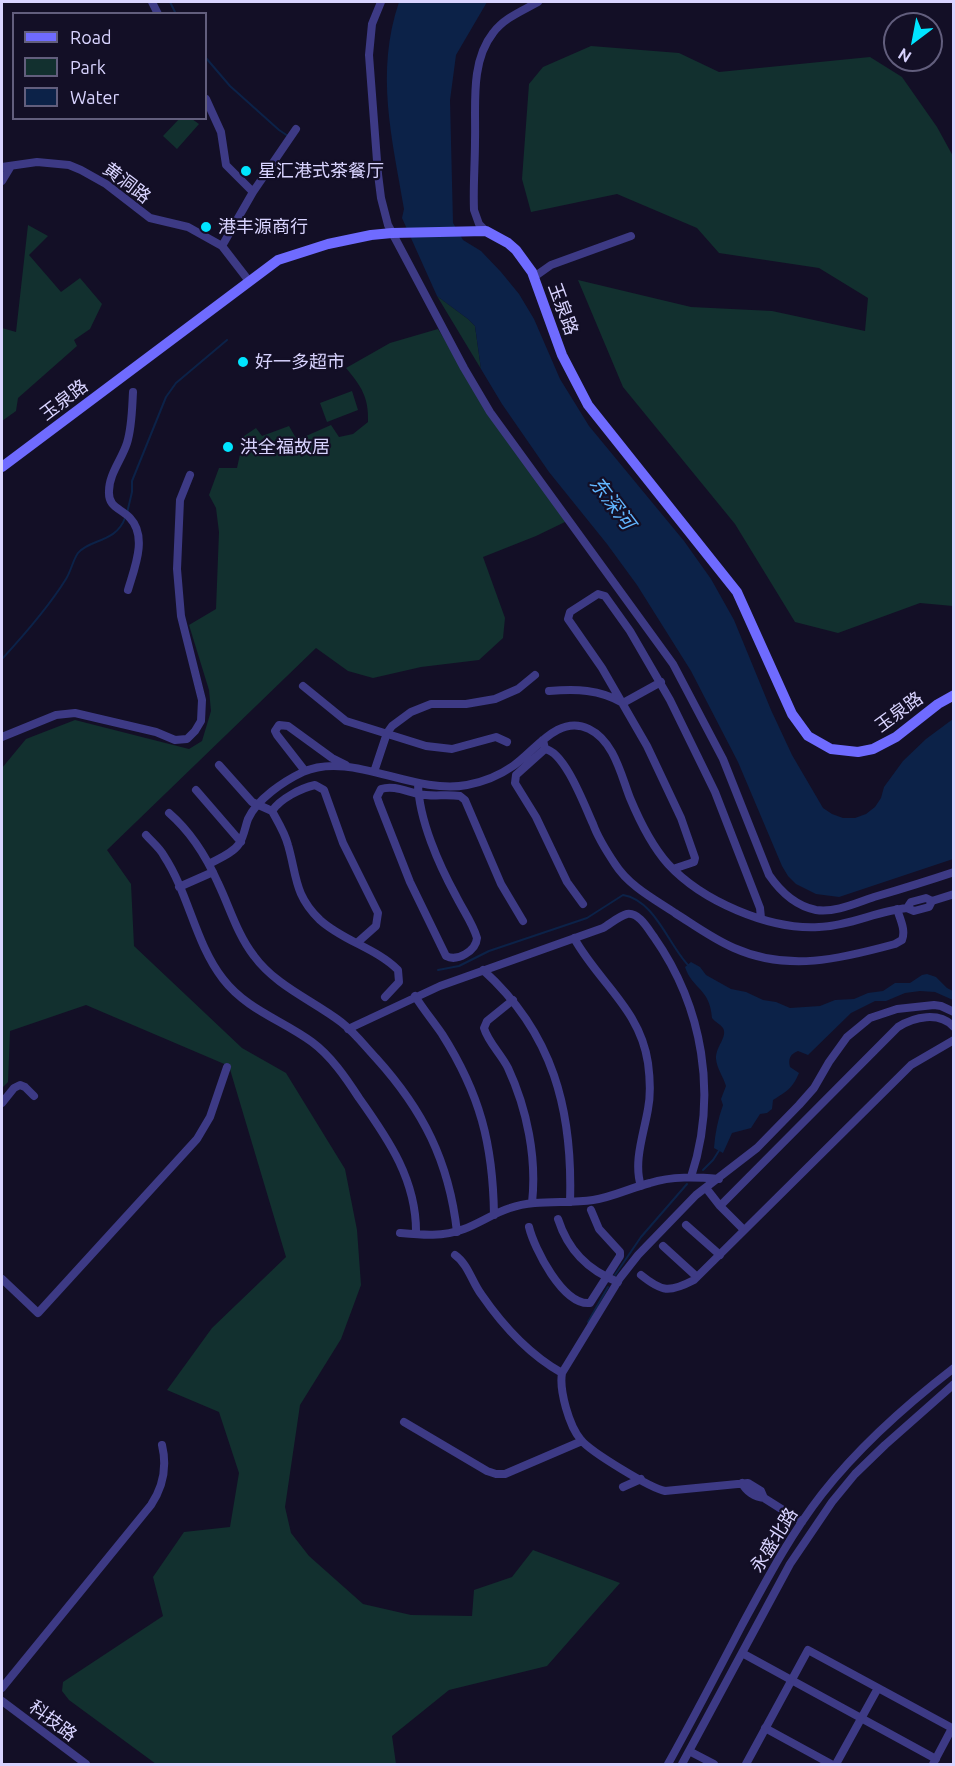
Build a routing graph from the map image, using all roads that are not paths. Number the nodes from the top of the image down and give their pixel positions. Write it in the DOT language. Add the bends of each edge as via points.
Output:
graph roads {
  1 [pos="381,2"];
  2 [pos="538,2"];
  3 [pos="207,101"];
  4 [pos="296,129"];
  5 [pos="11,166"];
  6 [pos="2,167"];
  7 [pos="2,181"];
  8 [pos="253,192"];
  9 [pos="486,231"];
  10 [pos="392,233"];
  11 [pos="631,236"];
  12 [pos="222,246"];
  13 [pos="534,277"];
  14 [pos="249,281"];
  15 [pos="134,392"];
  16 [pos="2,467"];
  17 [pos="190,475"];
  18 [pos="128,590"];
  19 [pos="535,675"];
  20 [pos="661,682"];
  21 [pos="303,686"];
  22 [pos="549,691"];
  23 [pos="954,694"];
  24 [pos="623,703"];
  25 [pos="387,734"];
  26 [pos="2,737"];
  27 [pos="543,740"];
  28 [pos="507,742"];
  29 [pos="545,749"];
  30 [pos="219,765"];
  31 [pos="350,767"];
  32 [pos="306,771"];
  33 [pos="374,772"];
  34 [pos="418,784"];
  35 [pos="196,790"];
  36 [pos="419,794"];
  37 [pos="258,805"];
  38 [pos="272,811"];
  39 [pos="169,813"];
  40 [pos="146,835"];
  41 [pos="241,842"];
  42 [pos="211,868"];
  43 [pos="673,869"];
  44 [pos="954,872"];
  45 [pos="179,887"];
  46 [pos="954,894"];
  47 [pos="583,904"];
  48 [pos="897,909"];
  49 [pos="760,918"];
  50 [pos="523,921"];
  51 [pos="574,938"];
  52 [pos="358,942"];
  53 [pos="483,970"];
  54 [pos="414,996"];
  55 [pos="385,998"];
  56 [pos="513,1000"];
  57 [pos="954,1012"];
  58 [pos="954,1027"];
  59 [pos="348,1029"];
  60 [pos="954,1040"];
  61 [pos="227,1067"];
  62 [pos="34,1096"];
  63 [pos="2,1103"];
  64 [pos="691,1177"];
  65 [pos="719,1179"];
  66 [pos="641,1186"];
  67 [pos="706,1188"];
  68 [pos="570,1202"];
  69 [pos="532,1203"];
  70 [pos="720,1206"];
  71 [pos="591,1210"];
  72 [pos="494,1215"];
  73 [pos="558,1219"];
  74 [pos="686,1225"];
  75 [pos="529,1227"];
  76 [pos="744,1230"];
  77 [pos="457,1232"];
  78 [pos="400,1233"];
  79 [pos="416,1234"];
  80 [pos="663,1246"];
  81 [pos="455,1255"];
  82 [pos="720,1255"];
  83 [pos="641,1275"];
  84 [pos="606,1277"];
  85 [pos="697,1277"];
  86 [pos="2,1280"];
  87 [pos="618,1282"];
  88 [pos="954,1368"];
  89 [pos="562,1373"];
  90 [pos="954,1384"];
  91 [pos="404,1422"];
  92 [pos="582,1441"];
  93 [pos="162,1445"];
  94 [pos="641,1479"];
  95 [pos="623,1487"];
  96 [pos="802,1522"];
  97 [pos="742,1653"];
  98 [pos="792,1680"];
  99 [pos="2,1688"];
  100 [pos="878,1688"];
  101 [pos="2,1701"];
  102 [pos="861,1718"];
  103 [pos="765,1728"];
  104 [pos="689,1751"];
  105 [pos="934,1762"];
  106 [pos="86,1764"];
  107 [pos="668,1764"];
  108 [pos="682,1764"];
  109 [pos="714,1764"];
  110 [pos="746,1764"];
  111 [pos="831,1764"];
  112 [pos="836,1764"];
  1 -- 10 [label="street" via="370,33 370,80 381,198"];
  2 -- 9 [label="street" via="499,26 479,64 474,210"];
  3 -- 8 [label="street" via="221,132 226,165"];
  4 -- 8 [label="street"];
  5 -- 6 [label="street, 黄洞路"];
  5 -- 7 [label="street"];
  5 -- 12 [label="street, 黄洞路" via="37,162 69,165 106,184 150,218 188,227"];
  8 -- 12 [label="street"];
  9 -- 10 [label="street, 玉泉路"];
  9 -- 13 [label="street, 玉泉路" via="516,250"];
  10 -- 14 [label="street, 玉泉路" via="328,244 278,260"];
  10 -- 44 [label="street" via="490,412 673,664 723,759 776,885 794,901 823,911"];
  11 -- 13 [label="street" via="551,266"];
  12 -- 14 [label="street, 黄洞路"];
  13 -- 23 [label="street, 玉泉路" via="562,355 588,405 737,592 792,714 808,736 831,749 873,749"];
  14 -- 16 [label="street, 玉泉路"];
  15 -- 18 [label="street" via="127,443 109,485 113,506 129,517 137,529 138,548"];
  17 -- 26 [label="street" via="180,500 177,569 180,616 202,699 201,721 195,731 187,739 175,740 75,713 56,715"];
  19 -- 25 [label="street" via="518,689 495,699 421,707 392,726"];
  20 -- 24 [label="street"];
  20 -- 24 [label="street" via="605,596 598,594 570,612 568,619"];
  20 -- 49 [label="street" via="715,792 760,908"];
  21 -- 25 [label="street" via="346,722"];
  22 -- 24 [label="street" via="598,692"];
  24 -- 43 [label="street" via="666,785 694,853 694,862"];
  25 -- 28 [label="street" via="440,748 461,747 496,737"];
  25 -- 33 [label="street"];
  27 -- 29 [label="street"];
  27 -- 34 [label="street" via="512,766 484,780 453,787"];
  27 -- 43 [label="street" via="557,729 576,726 591,730 602,739 621,772 642,826"];
  29 -- 47 [label="street" via="516,775 515,783 567,882"];
  29 -- 48 [label="street" via="555,754 571,776 599,836 625,877 732,948 753,956 799,963 866,952 902,940"];
  30 -- 37 [label="street"];
  31 -- 32 [label="street" via="326,766"];
  31 -- 32 [label="street" via="288,726 279,725 277,735"];
  31 -- 33 [label="street"];
  32 -- 37 [label="street" via="281,785"];
  33 -- 34 [label="street"];
  34 -- 36 [label="street"];
  35 -- 41 [label="street"];
  36 -- 36 [label="street" via="422,814 445,876 477,939 475,947 456,958 442,951 377,797 387,787"];
  36 -- 50 [label="street" via="460,796 465,801 501,884"];
  37 -- 38 [label="street"];
  37 -- 41 [label="street" via="248,819"];
  38 -- 52 [label="street" via="285,836 296,884 306,902 320,920"];
  38 -- 52 [label="street" via="309,786 324,790 378,913 376,926"];
  39 -- 42 [label="street" via="189,832"];
  40 -- 45 [label="street" via="165,856"];
  41 -- 42 [label="street"];
  42 -- 45 [label="street"];
  42 -- 59 [label="street" via="238,932 255,957 273,977"];
  43 -- 49 [label="street" via="716,900"];
  45 -- 79 [label="street" via="207,953 231,989 253,1008 318,1047 384,1133 410,1187"];
  46 -- 48 [label="street" via="932,901 926,898"];
  48 -- 49 [label="street" via="817,928"];
  51 -- 53 [label="street"];
  51 -- 64 [label="street" via="603,928 626,914 632,915 646,926 679,979 696,1025 704,1076 704,1116"];
  51 -- 66 [label="street" via="625,1006 645,1049 650,1092 639,1161"];
  52 -- 55 [label="street" via="398,970 399,982"];
  53 -- 54 [label="street"];
  53 -- 56 [label="street"];
  54 -- 59 [label="street"];
  54 -- 72 [label="street" via="457,1059 476,1099 489,1150"];
  56 -- 68 [label="street" via="543,1046 565,1111"];
  56 -- 69 [label="street" via="484,1028 512,1076 524,1113 533,1168"];
  57 -- 65 [label="street" via="934,1005 906,1007 883,1012 859,1025 837,1050 806,1098 757,1148"];
  58 -- 70 [label="street" via="942,1018 932,1017 898,1027"];
  59 -- 77 [label="street" via="386,1069 428,1127 443,1166"];
  60 -- 76 [label="street" via="911,1065"];
  61 -- 86 [label="street" via="202,1132 38,1313"];
  62 -- 63 [label="street" via="20,1085"];
  64 -- 65 [label="street"];
  64 -- 66 [label="street"];
  65 -- 67 [label="street"];
  66 -- 68 [label="street" via="624,1193"];
  67 -- 70 [label="street"];
  67 -- 87 [label="street" via="655,1236"];
  68 -- 69 [label="street"];
  69 -- 72 [label="street"];
  70 -- 76 [label="street"];
  71 -- 84 [label="street" via="599,1228 620,1252"];
  72 -- 77 [label="street"];
  73 -- 84 [label="street" via="575,1254"];
  74 -- 82 [label="street"];
  75 -- 84 [label="street" via="546,1269 581,1302 594,1300"];
  76 -- 82 [label="street"];
  77 -- 79 [label="street"];
  78 -- 79 [label="street"];
  80 -- 85 [label="street"];
  81 -- 89 [label="street" via="502,1323 528,1349"];
  82 -- 85 [label="street"];
  83 -- 85 [label="street" via="655,1286 671,1290"];
  84 -- 87 [label="street"];
  87 -- 89 [label="street"];
  88 -- 96 [label="street, 永盛北路" via="855,1456"];
  89 -- 92 [label="street" via="562,1391"];
  90 -- 97 [label="street, 永盛北路" via="855,1474 832,1502 790,1564"];
  91 -- 92 [label="street" via="496,1474 506,1474"];
  92 -- 94 [label="street"];
  93 -- 99 [label="street" via="163,1476 151,1505"];
  94 -- 95 [label="street"];
  94 -- 96 [label="street" via="665,1491 742,1483 745,1489"];
  96 -- 107 [label="street, 永盛北路" via="765,1582"];
  97 -- 98 [label="street"];
  97 -- 104 [label="street, 永盛北路"];
  98 -- 100 [label="street" via="808,1650"];
  98 -- 102 [label="street"];
  98 -- 103 [label="street"];
  100 -- 102 [label="street"];
  100 -- 105 [label="street" via="952,1728"];
  101 -- 106 [label="street, 科技路"];
  102 -- 105 [label="street"];
  102 -- 112 [label="street"];
  103 -- 110 [label="street"];
  103 -- 111 [label="street"];
  104 -- 108 [label="street, 永盛北路"];
  104 -- 109 [label="street"];
}
